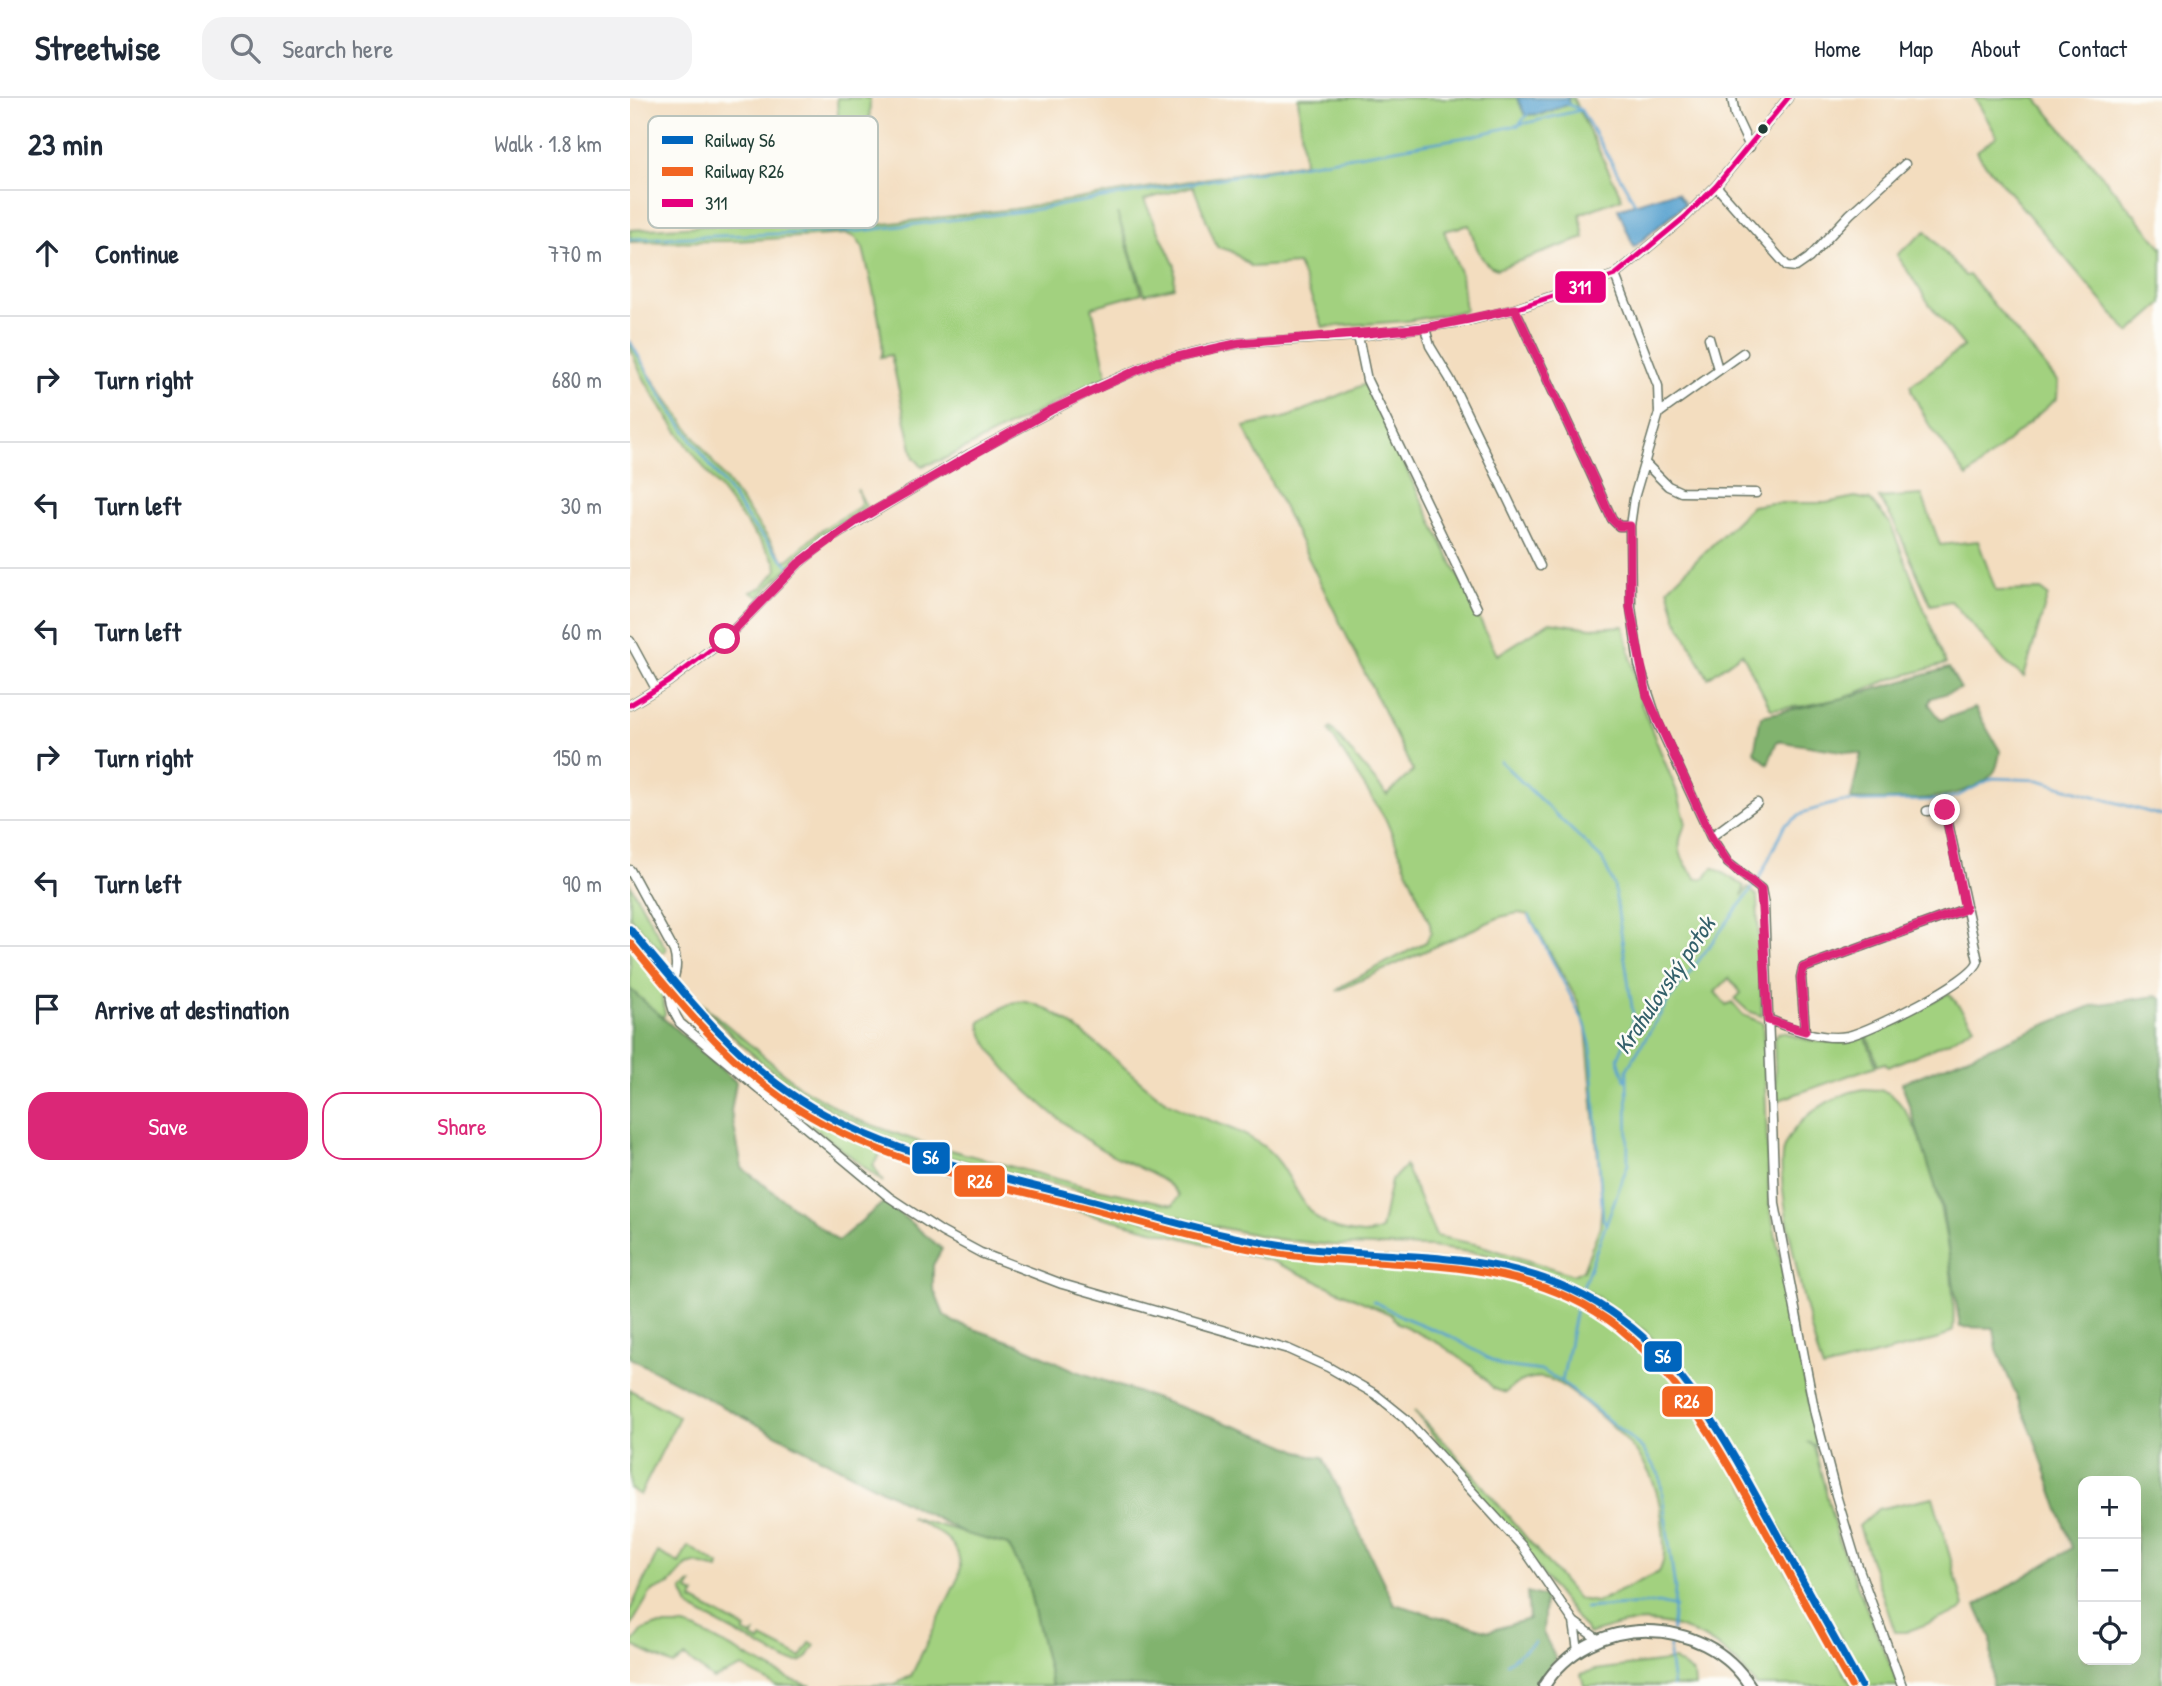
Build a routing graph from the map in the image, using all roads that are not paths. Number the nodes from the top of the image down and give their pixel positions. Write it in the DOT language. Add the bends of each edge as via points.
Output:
graph roads {
  1 [pos="1732,98"];
  2 [pos="1788,98"];
  3 [pos="1750,147"];
  4 [pos="1905,164"];
  5 [pos="1716,186"];
  6 [pos="1615,275"];
  7 [pos="1515,309"];
  8 [pos="1425,328"];
  9 [pos="1358,336"];
  10 [pos="1709,338"];
  11 [pos="1743,353"];
  12 [pos="1718,369"];
  13 [pos="1659,413"];
  14 [pos="1645,463"];
  15 [pos="1756,493"];
  16 [pos="1630,526"];
  17 [pos="1540,566"];
  18 [pos="1477,608"];
  19 [pos="630,641"];
  20 [pos="656,689"];
  21 [pos="630,705"];
  22 [pos="1757,803"];
  23 [pos="1927,811"];
  24 [pos="1711,837"];
  25 [pos="630,870"];
  26 [pos="1965,909"];
  27 [pos="1768,1020"];
  28 [pos="1805,1031"];
  29 [pos="1574,1622"];
  30 [pos="1599,1640"];
  31 [pos="1574,1654"];
  32 [pos="1544,1686"];
  33 [pos="1750,1686"];
  34 [pos="1902,1686"];
  1 -- 3 [label="street"];
  2 -- 3 [label="street"];
  3 -- 5 [label="street"];
  4 -- 5 [label="street" via="1796,267 1787,266"];
  5 -- 6 [label="street"];
  6 -- 7 [label="street"];
  6 -- 13 [label="street" via="1658,386"];
  7 -- 8 [label="street"];
  7 -- 16 [label="street" via="1612,519 1619,526"];
  8 -- 9 [label="street"];
  8 -- 17 [label="street"];
  9 -- 18 [label="street" via="1367,380"];
  9 -- 20 [label="street" via="1208,349 1155,362 1083,394 970,454 826,541 725,639"];
  10 -- 12 [label="street"];
  11 -- 12 [label="street"];
  12 -- 13 [label="street"];
  13 -- 14 [label="street"];
  14 -- 15 [label="street" via="1681,492"];
  14 -- 16 [label="street"];
  16 -- 24 [label="street" via="1630,607 1647,696"];
  19 -- 20 [label="street"];
  20 -- 21 [label="street"];
  22 -- 24 [label="street"];
  23 -- 26 [label="street" via="1948,809"];
  24 -- 27 [label="street" via="1728,863 1761,889"];
  25 -- 29 [label="street" via="676,958 669,1001 680,1023 889,1197 942,1232 1018,1268 1288,1349 1375,1394 1431,1444 1522,1546"];
  26 -- 28 [label="street" via="1803,968"];
  26 -- 28 [label="street" via="1978,961 1956,985 1849,1035"];
  27 -- 28 [label="street"];
  27 -- 34 [label="street" via="1775,1204 1815,1414 1845,1529"];
  29 -- 30 [label="street"];
  29 -- 31 [label="street"];
  30 -- 31 [label="main road"];
  30 -- 33 [label="main road" via="1633,1631 1680,1634 1727,1659"];
  31 -- 32 [label="main road"];
}
